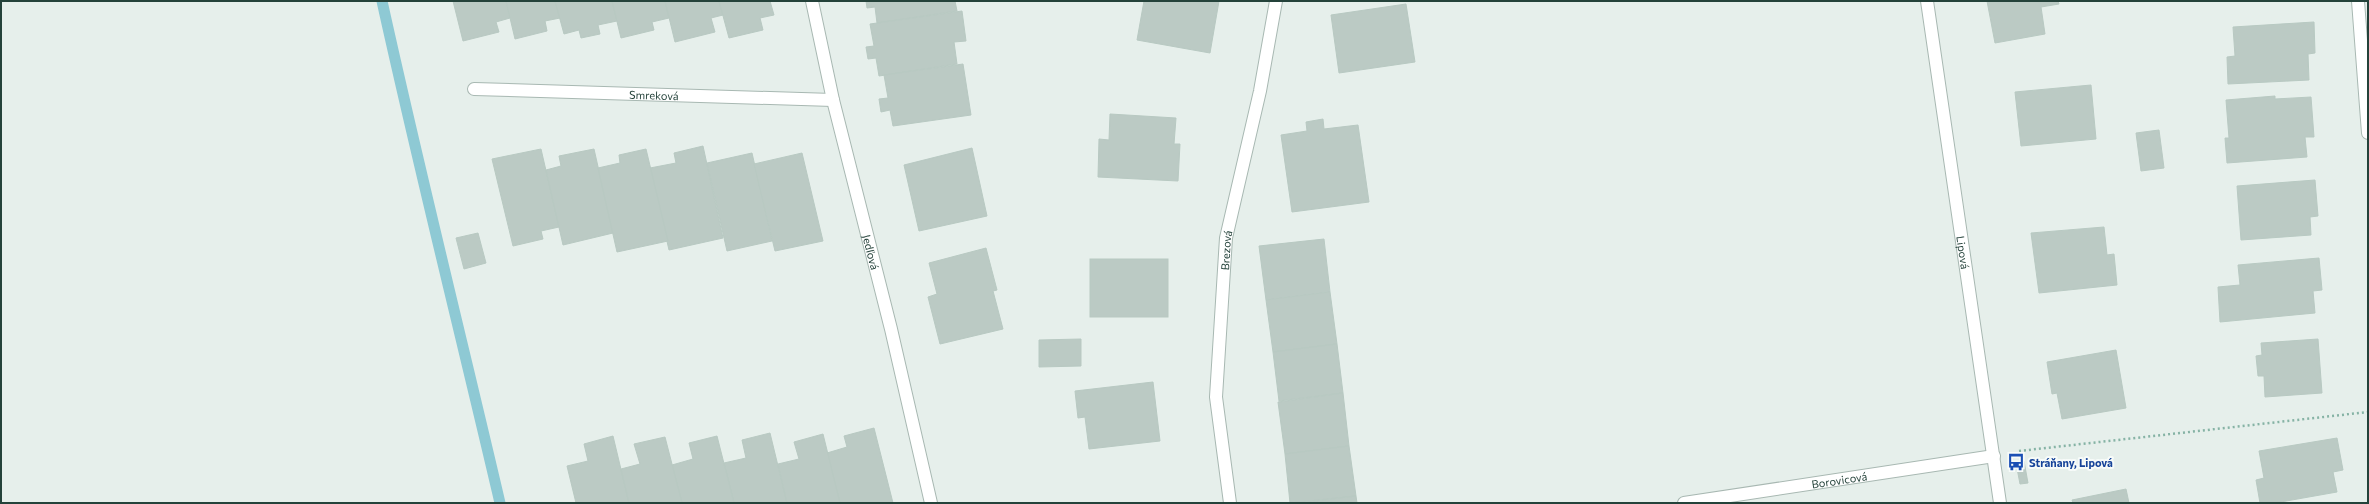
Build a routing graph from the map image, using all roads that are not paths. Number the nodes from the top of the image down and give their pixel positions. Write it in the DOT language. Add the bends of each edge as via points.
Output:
graph roads {
  1 [pos="812,1"];
  2 [pos="1276,1"];
  3 [pos="1927,1"];
  4 [pos="2358,1"];
  5 [pos="474,89"];
  6 [pos="833,100"];
  7 [pos="2368,133"];
  8 [pos="1994,456"];
  9 [pos="931,503"];
  10 [pos="1230,503"];
  11 [pos="1684,503"];
  12 [pos="2000,503"];
  1 -- 6 [label="street, Jedľová"];
  2 -- 10 [label="street, Brezová" via="1260,91 1226,238 1216,397"];
  3 -- 8 [label="street, Lipová"];
  4 -- 7 [label="street"];
  5 -- 6 [label="street, Smreková"];
  6 -- 9 [label="street, Jedľová" via="891,329"];
  8 -- 11 [label="street, Borovicová"];
  8 -- 12 [label="street, Lipová"];
}
